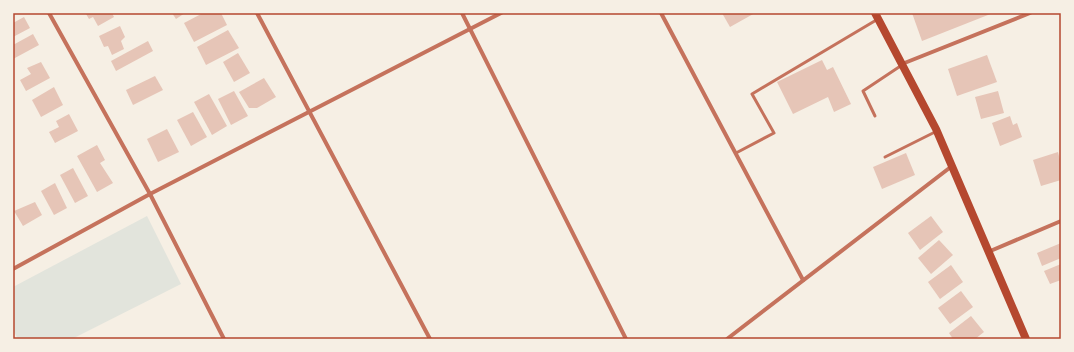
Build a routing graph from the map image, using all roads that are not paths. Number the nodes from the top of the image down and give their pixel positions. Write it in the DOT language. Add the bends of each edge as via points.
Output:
graph roads {
  1 [pos="49,13"];
  2 [pos="257,13"];
  3 [pos="462,13"];
  4 [pos="501,13"];
  5 [pos="661,13"];
  6 [pos="1030,13"];
  7 [pos="876,16"];
  8 [pos="472,30"];
  9 [pos="902,64"];
  10 [pos="310,112"];
  11 [pos="875,116"];
  12 [pos="937,132"];
  13 [pos="736,153"];
  14 [pos="884,157"];
  15 [pos="952,166"];
  16 [pos="150,194"];
  17 [pos="1061,221"];
  18 [pos="988,252"];
  19 [pos="13,269"];
  20 [pos="803,280"];
  21 [pos="224,339"];
  22 [pos="430,339"];
  23 [pos="626,339"];
  24 [pos="728,339"];
  25 [pos="1026,339"];
  1 -- 16 [label="street"];
  2 -- 10 [label="street"];
  3 -- 8 [label="street"];
  4 -- 8 [label="street"];
  5 -- 13 [label="street"];
  6 -- 9 [label="street"];
  7 -- 9 [label="main road"];
  7 -- 13 [label="lane" via="752,94 774,133"];
  8 -- 10 [label="street"];
  8 -- 23 [label="street"];
  9 -- 11 [label="lane" via="863,90"];
  9 -- 12 [label="main road"];
  10 -- 16 [label="street"];
  10 -- 22 [label="street"];
  12 -- 14 [label="lane"];
  12 -- 15 [label="main road"];
  13 -- 20 [label="street"];
  15 -- 18 [label="main road"];
  15 -- 20 [label="street"];
  16 -- 19 [label="street"];
  16 -- 21 [label="street"];
  17 -- 18 [label="street"];
  18 -- 25 [label="main road"];
  20 -- 24 [label="street"];
}
